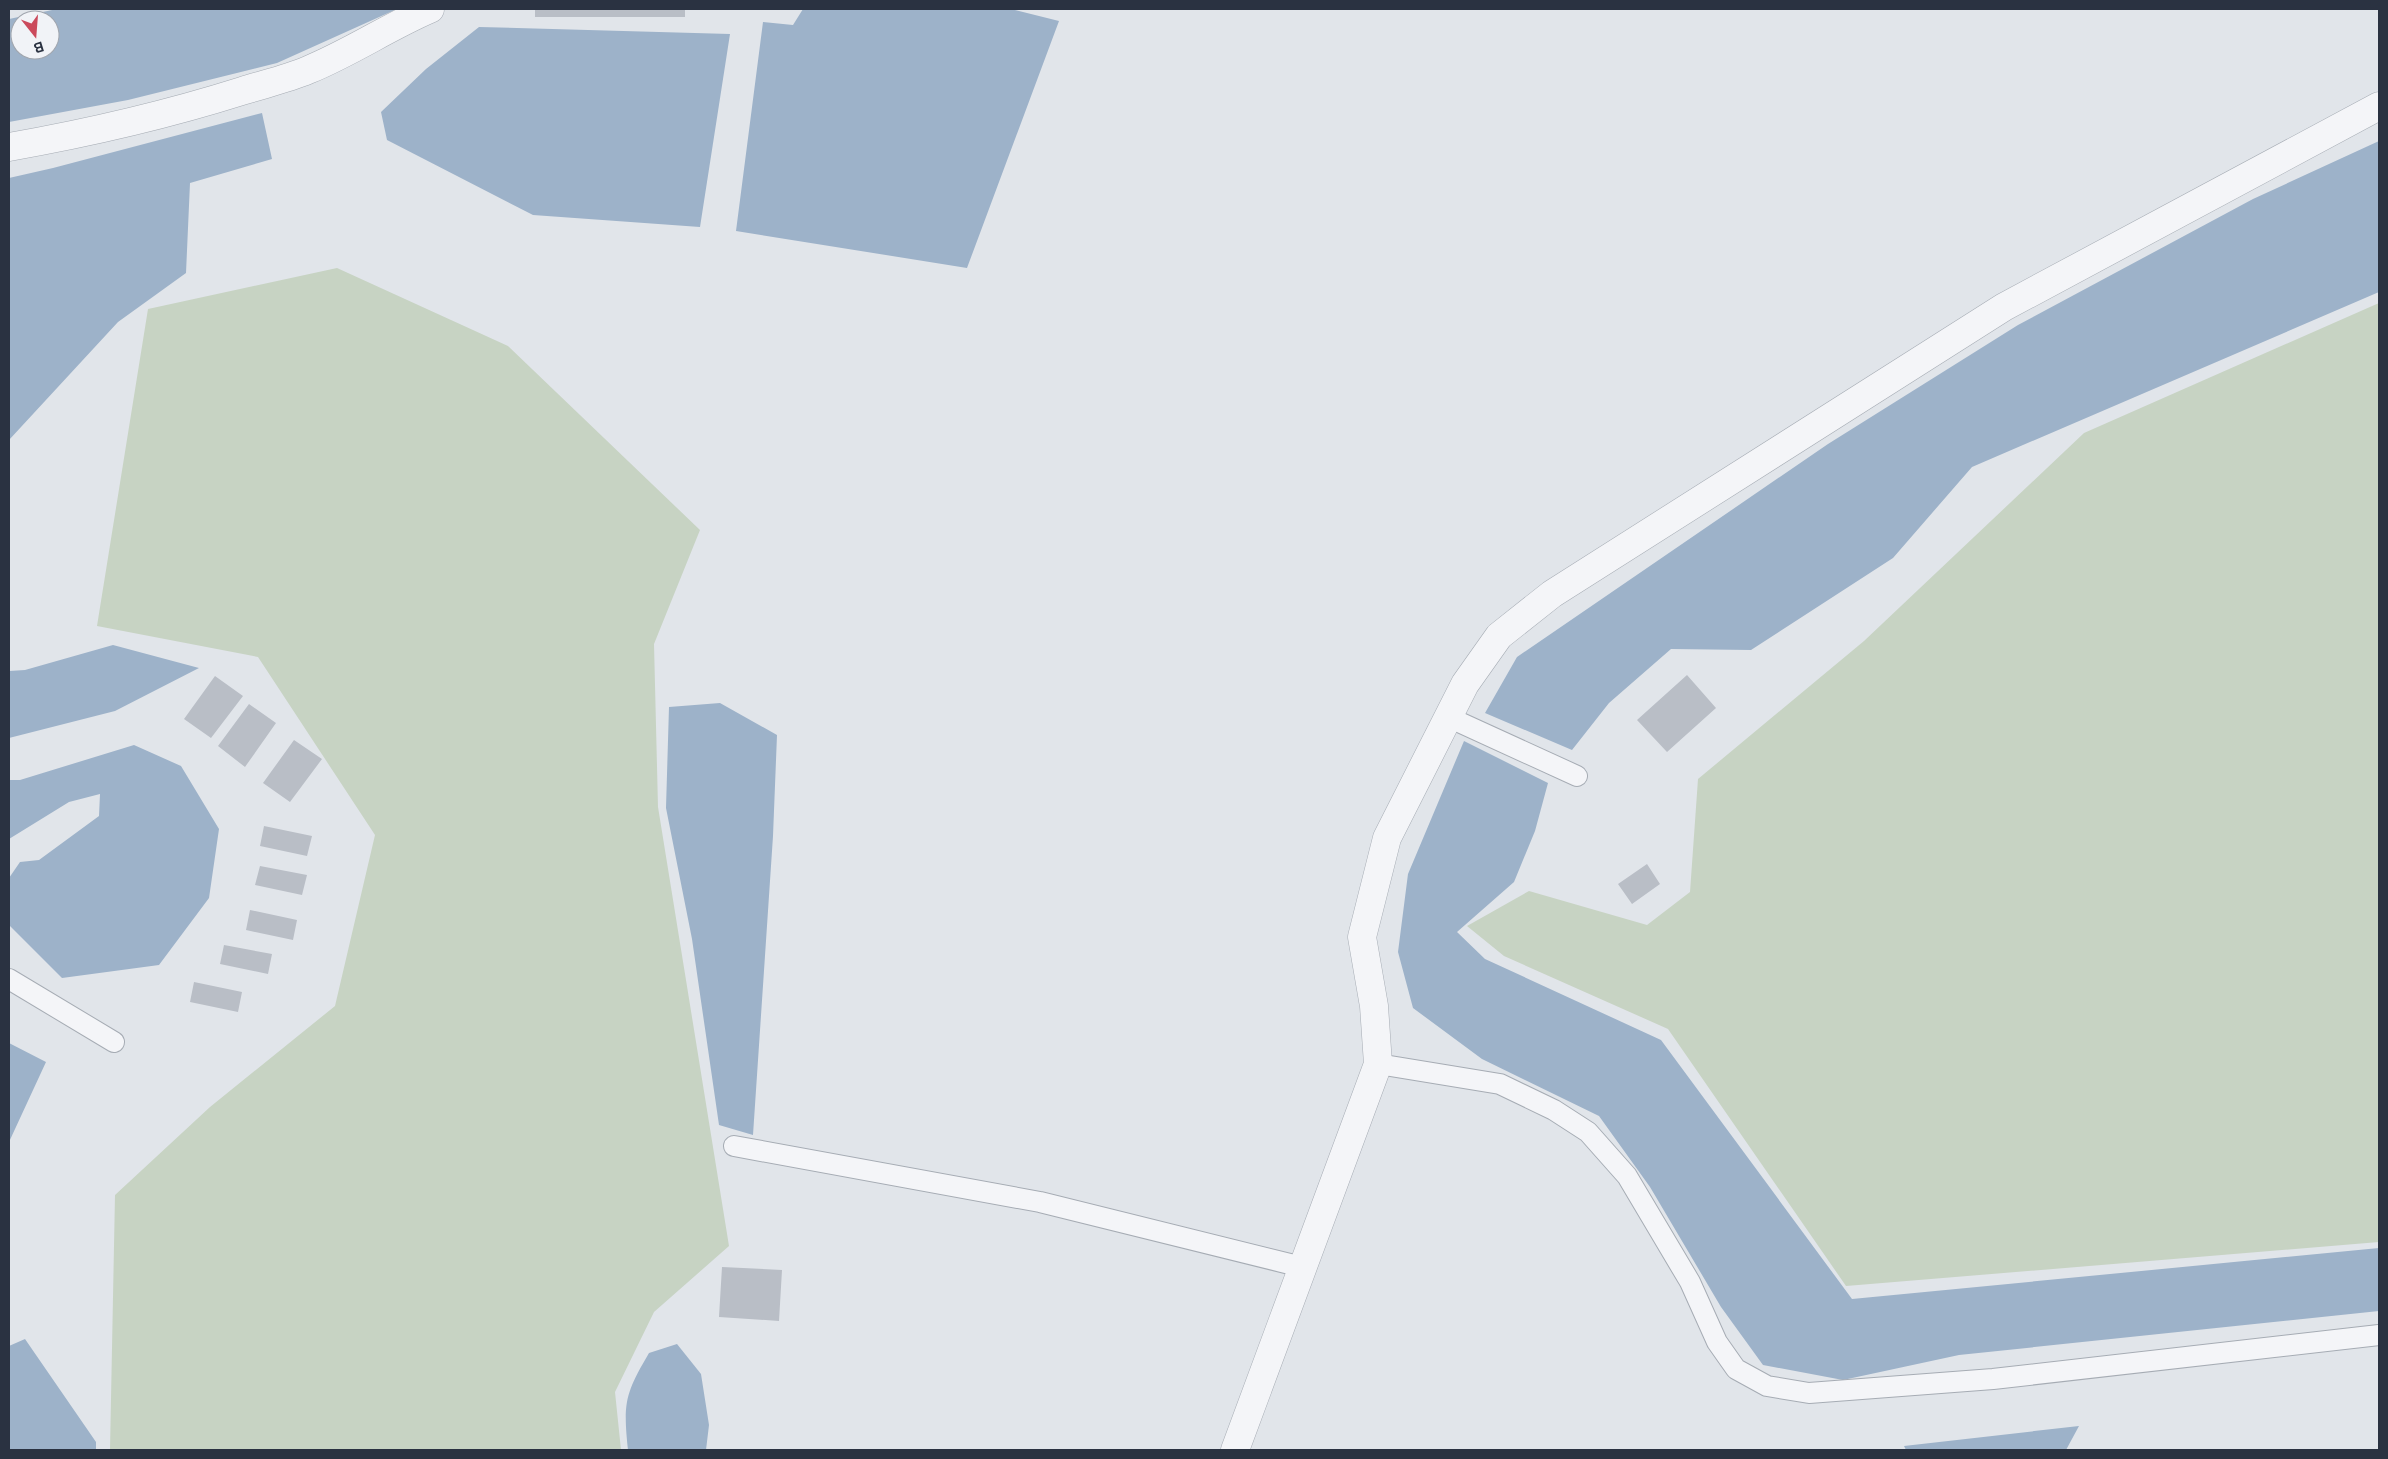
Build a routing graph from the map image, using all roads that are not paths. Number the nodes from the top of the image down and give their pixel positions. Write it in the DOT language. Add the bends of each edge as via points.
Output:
graph roads {
  1 [pos="430,9"];
  2 [pos="2379,106"];
  3 [pos="9,147"];
  4 [pos="1448,717"];
  5 [pos="1577,776"];
  6 [pos="9,979"];
  7 [pos="114,1042"];
  8 [pos="1378,1064"];
  9 [pos="734,1146"];
  10 [pos="1302,1267"];
  11 [pos="2379,1335"];
  12 [pos="1235,1450"];
  1 -- 3 [label="street" via="306,71 131,122"];
  2 -- 4 [label="street" via="2004,306 1552,594 1499,636 1465,684"];
  4 -- 5 [label="lane"];
  4 -- 8 [label="street" via="1386,838 1362,938 1374,1006"];
  6 -- 7 [label="lane"];
  8 -- 10 [label="street"];
  8 -- 11 [label="lane" via="1500,1084 1554,1110 1588,1132 1627,1176 1690,1282 1717,1342 1736,1369 1767,1386 1809,1393 1993,1379"];
  9 -- 10 [label="lane" via="1040,1202"];
  10 -- 12 [label="street"];
}
